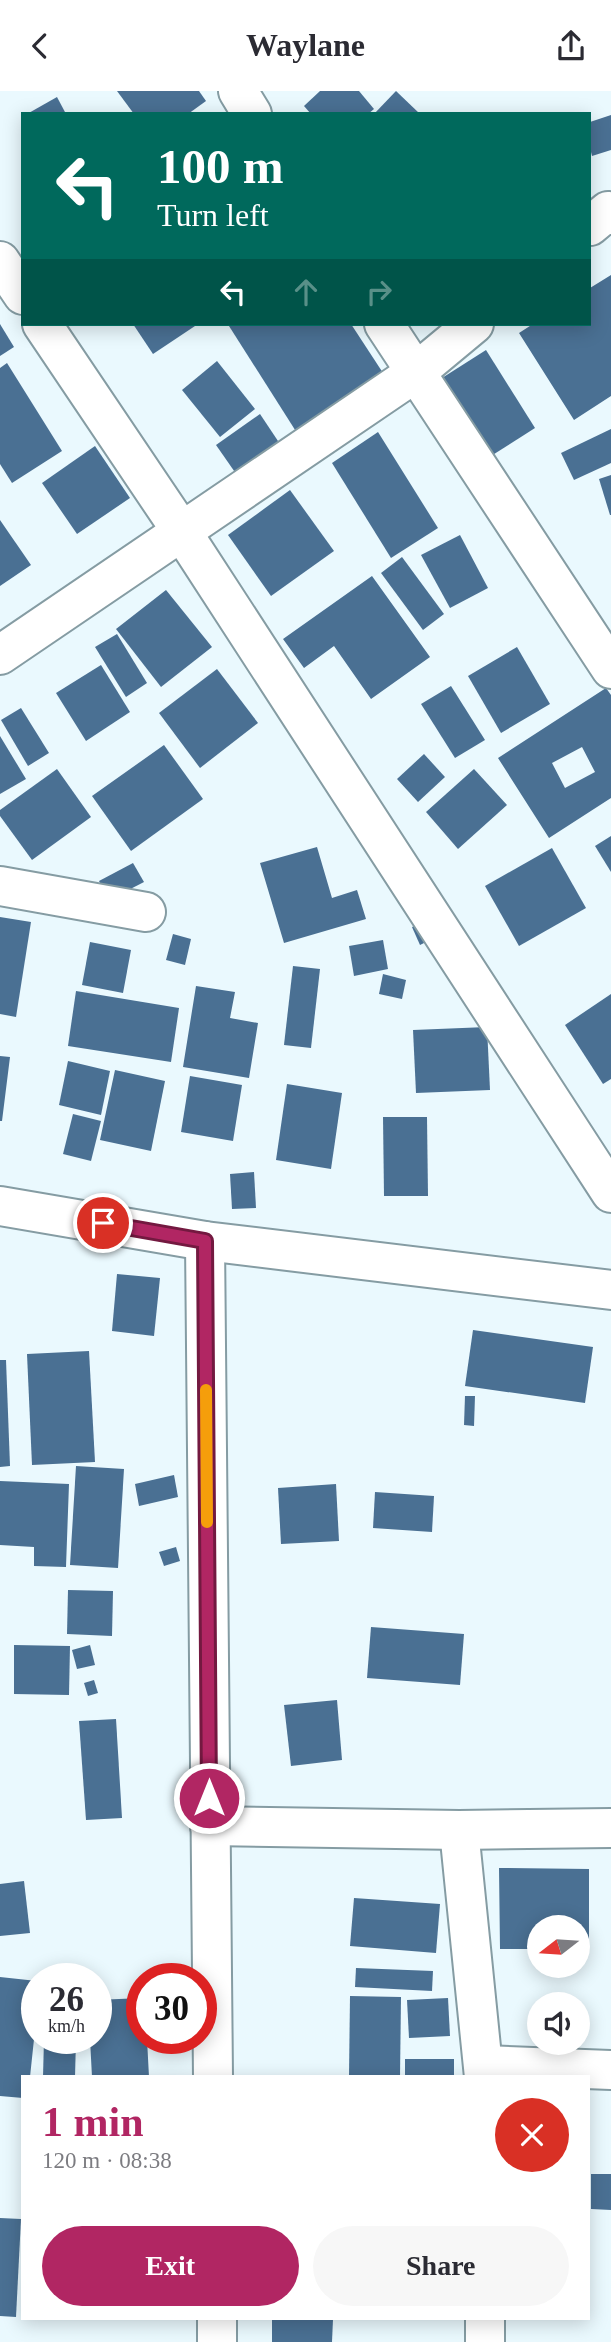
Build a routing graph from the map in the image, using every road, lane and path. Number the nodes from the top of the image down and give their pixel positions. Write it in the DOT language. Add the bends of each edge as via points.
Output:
graph roads {
  1 [pos="238,91"];
  2 [pos="251,112"];
  3 [pos="0,261"];
  4 [pos="21,292"];
  5 [pos="43,326"];
  6 [pos="385,326"];
  7 [pos="472,326"];
  8 [pos="415,373"];
  9 [pos="182,532"];
  10 [pos="0,655"];
  11 [pos="611,669"];
  12 [pos="0,886"];
  13 [pos="146,912"];
  14 [pos="611,1193"];
  15 [pos="0,1206"];
  16 [pos="205,1241"];
  17 [pos="611,1290"];
  18 [pos="210,1826"];
  19 [pos="611,1828"];
  20 [pos="459,1830"];
  21 [pos="611,2070"];
  22 [pos="485,2071"];
  23 [pos="213,2075"];
  24 [pos="217,2320"];
  25 [pos="485,2320"];
  26 [pos="217,2342"];
  27 [pos="485,2342"];
  1 -- 2 [label="street"];
  3 -- 4 [label="street"];
  5 -- 9 [label="street"];
  6 -- 8 [label="street"];
  7 -- 8 [label="street"];
  8 -- 9 [label="street"];
  8 -- 11 [label="street"];
  9 -- 10 [label="street"];
  9 -- 14 [label="street"];
  12 -- 13 [label="street"];
  15 -- 16 [label="street"];
  16 -- 17 [label="street"];
  16 -- 18 [label="street"];
  18 -- 20 [label="street"];
  18 -- 23 [label="street"];
  19 -- 20 [label="street"];
  20 -- 22 [label="street"];
  21 -- 22 [label="street"];
  24 -- 26 [label="street"];
  25 -- 27 [label="street"];
}
